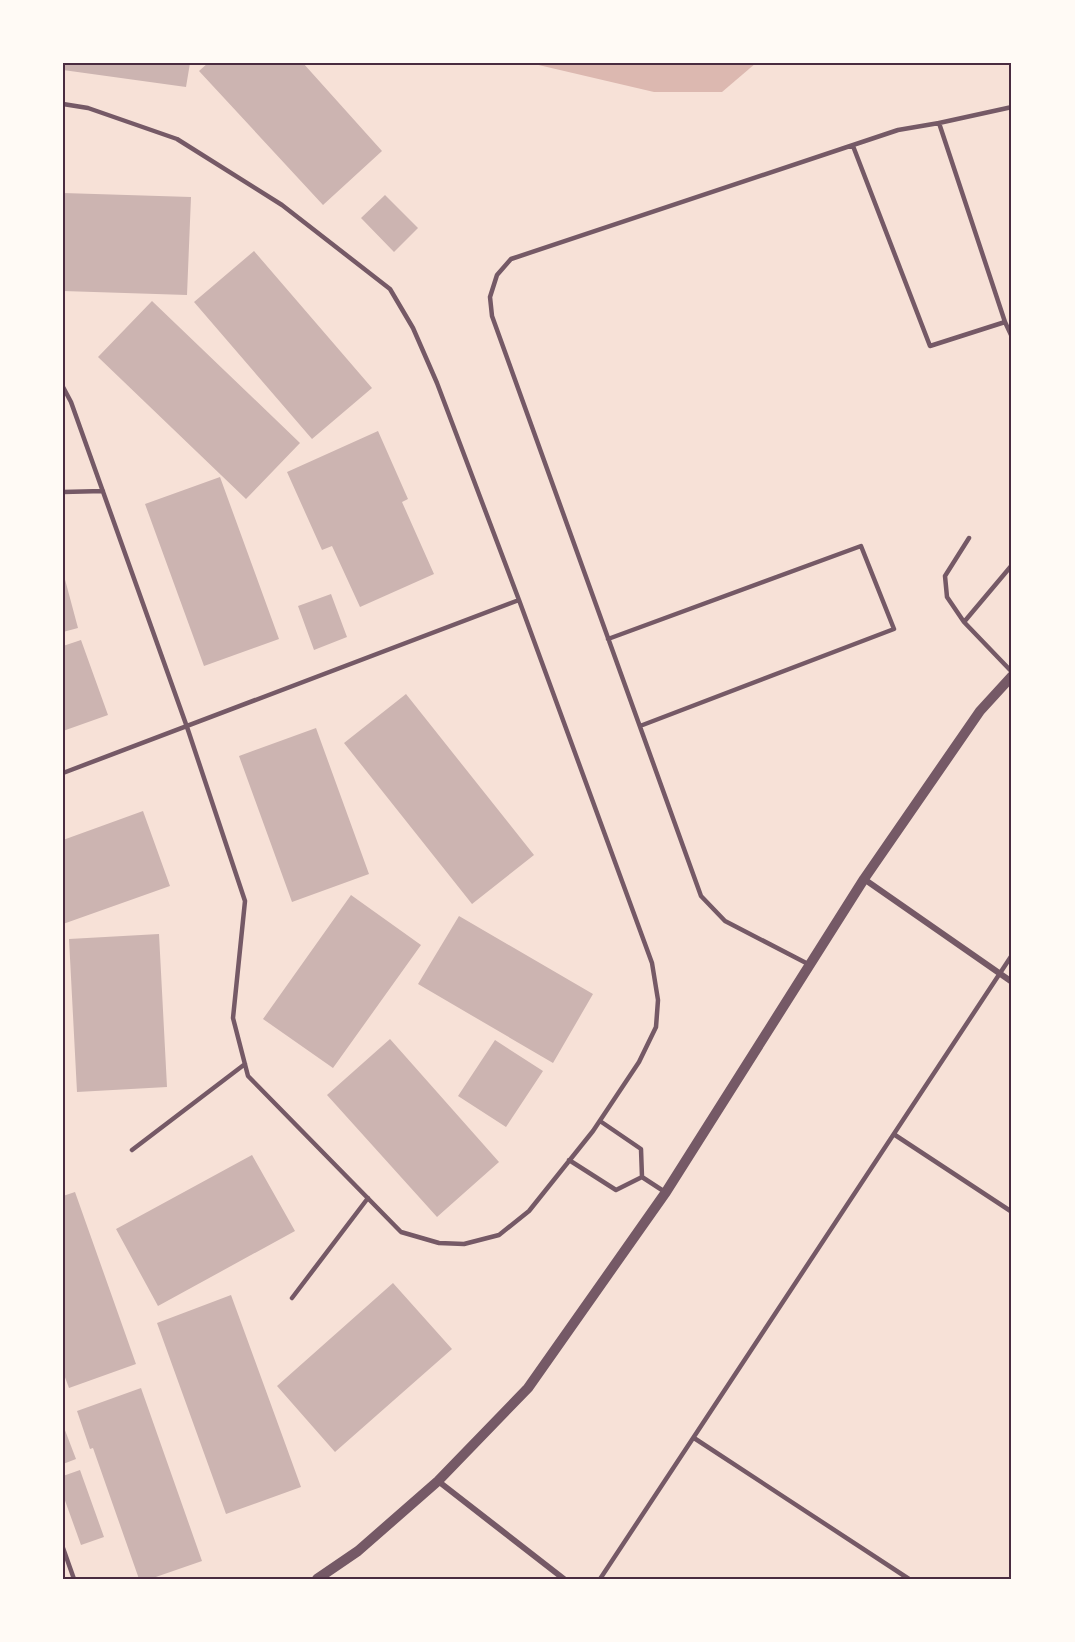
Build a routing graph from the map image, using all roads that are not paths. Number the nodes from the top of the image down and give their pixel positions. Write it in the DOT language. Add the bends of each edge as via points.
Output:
graph roads {
  1 [pos="63,104"];
  2 [pos="1012,106"];
  3 [pos="939,123"];
  4 [pos="853,146"];
  5 [pos="1005,322"];
  6 [pos="1012,337"];
  7 [pos="63,387"];
  8 [pos="103,491"];
  9 [pos="63,492"];
  10 [pos="969,538"];
  11 [pos="1012,565"];
  12 [pos="519,600"];
  13 [pos="964,622"];
  14 [pos="608,639"];
  15 [pos="1012,674"];
  16 [pos="187,726"];
  17 [pos="640,726"];
  18 [pos="63,773"];
  19 [pos="864,879"];
  20 [pos="1012,955"];
  21 [pos="810,965"];
  22 [pos="1000,974"];
  23 [pos="1012,982"];
  24 [pos="244,1064"];
  25 [pos="600,1121"];
  26 [pos="895,1135"];
  27 [pos="132,1150"];
  28 [pos="569,1160"];
  29 [pos="642,1177"];
  30 [pos="666,1192"];
  31 [pos="368,1198"];
  32 [pos="1012,1212"];
  33 [pos="292,1298"];
  34 [pos="694,1438"];
  35 [pos="438,1481"];
  36 [pos="63,1548"];
  37 [pos="555,1572"];
  38 [pos="74,1579"];
  39 [pos="318,1579"];
  40 [pos="552,1579"];
  41 [pos="564,1579"];
  42 [pos="600,1579"];
  43 [pos="909,1579"];
  1 -- 12 [label="lane" via="87,108 177,139 282,205 390,290 413,328 437,383"];
  2 -- 3 [label="lane"];
  3 -- 4 [label="lane" via="898,130"];
  3 -- 5 [label="lane"];
  4 -- 5 [label="lane" via="930,346"];
  4 -- 14 [label="lane" via="511,259 497,275 490,297 492,316"];
  5 -- 6 [label="lane"];
  7 -- 8 [label="lane"];
  8 -- 9 [label="lane"];
  8 -- 16 [label="lane"];
  10 -- 13 [label="lane" via="945,576 947,597"];
  11 -- 13 [label="lane"];
  12 -- 16 [label="lane"];
  12 -- 25 [label="lane" via="652,963 658,1000 656,1027 639,1062"];
  13 -- 15 [label="lane"];
  14 -- 17 [label="lane"];
  14 -- 17 [label="lane" via="861,546 894,629"];
  15 -- 19 [label="street" via="980,711"];
  16 -- 18 [label="lane"];
  16 -- 24 [label="lane" via="245,901 233,1018"];
  17 -- 21 [label="lane" via="701,896 725,921"];
  19 -- 21 [label="street"];
  19 -- 22 [label="street"];
  20 -- 22 [label="lane"];
  21 -- 30 [label="street"];
  22 -- 23 [label="street"];
  22 -- 26 [label="lane"];
  24 -- 27 [label="lane"];
  24 -- 31 [label="lane" via="248,1076"];
  25 -- 28 [label="lane"];
  25 -- 29 [label="lane" via="641,1149"];
  26 -- 32 [label="lane"];
  26 -- 34 [label="lane"];
  28 -- 29 [label="lane" via="616,1190"];
  28 -- 31 [label="lane" via="529,1211 499,1235 464,1244 439,1244 401,1232"];
  29 -- 30 [label="lane"];
  30 -- 35 [label="street" via="528,1388"];
  31 -- 33 [label="lane"];
  34 -- 42 [label="lane"];
  34 -- 43 [label="lane"];
  35 -- 37 [label="street"];
  35 -- 39 [label="street" via="358,1551"];
  36 -- 38 [label="lane"];
  37 -- 40 [label="lane"];
  37 -- 41 [label="street"];
}
